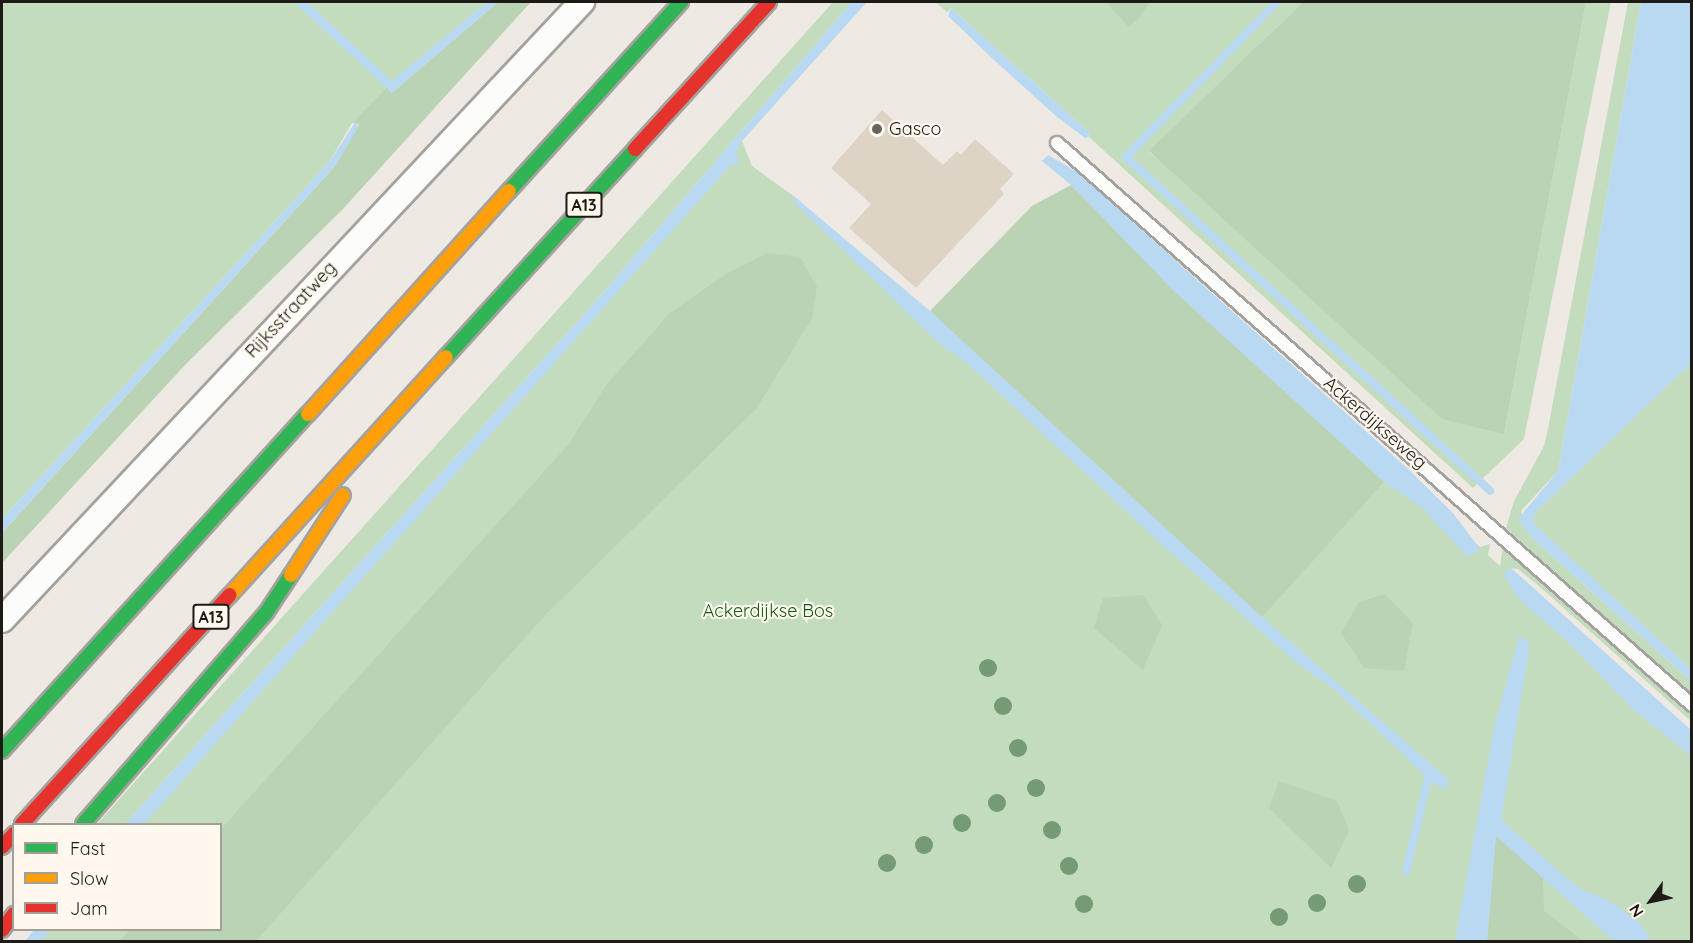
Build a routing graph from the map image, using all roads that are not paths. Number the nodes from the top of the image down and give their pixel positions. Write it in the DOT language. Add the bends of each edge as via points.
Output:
graph roads {
  1 [pos="582,2"];
  2 [pos="681,2"];
  3 [pos="769,2"];
  4 [pos="1057,143"];
  5 [pos="399,409"];
  6 [pos="2,620"];
  7 [pos="1692,705"];
  8 [pos="2,751"];
  9 [pos="24,823"];
  10 [pos="85,823"];
  11 [pos="12,917"];
  12 [pos="2,930"];
  1 -- 6 [label="street, Rijksstraatweg"];
  2 -- 8 [label="highway"];
  3 -- 5 [label="highway, A13"];
  4 -- 7 [label="lane, Ackerdijkseweg"];
  5 -- 9 [label="highway, A13"];
  5 -- 10 [label="highway, A13" via="266,613"];
  11 -- 12 [label="highway"];
}
